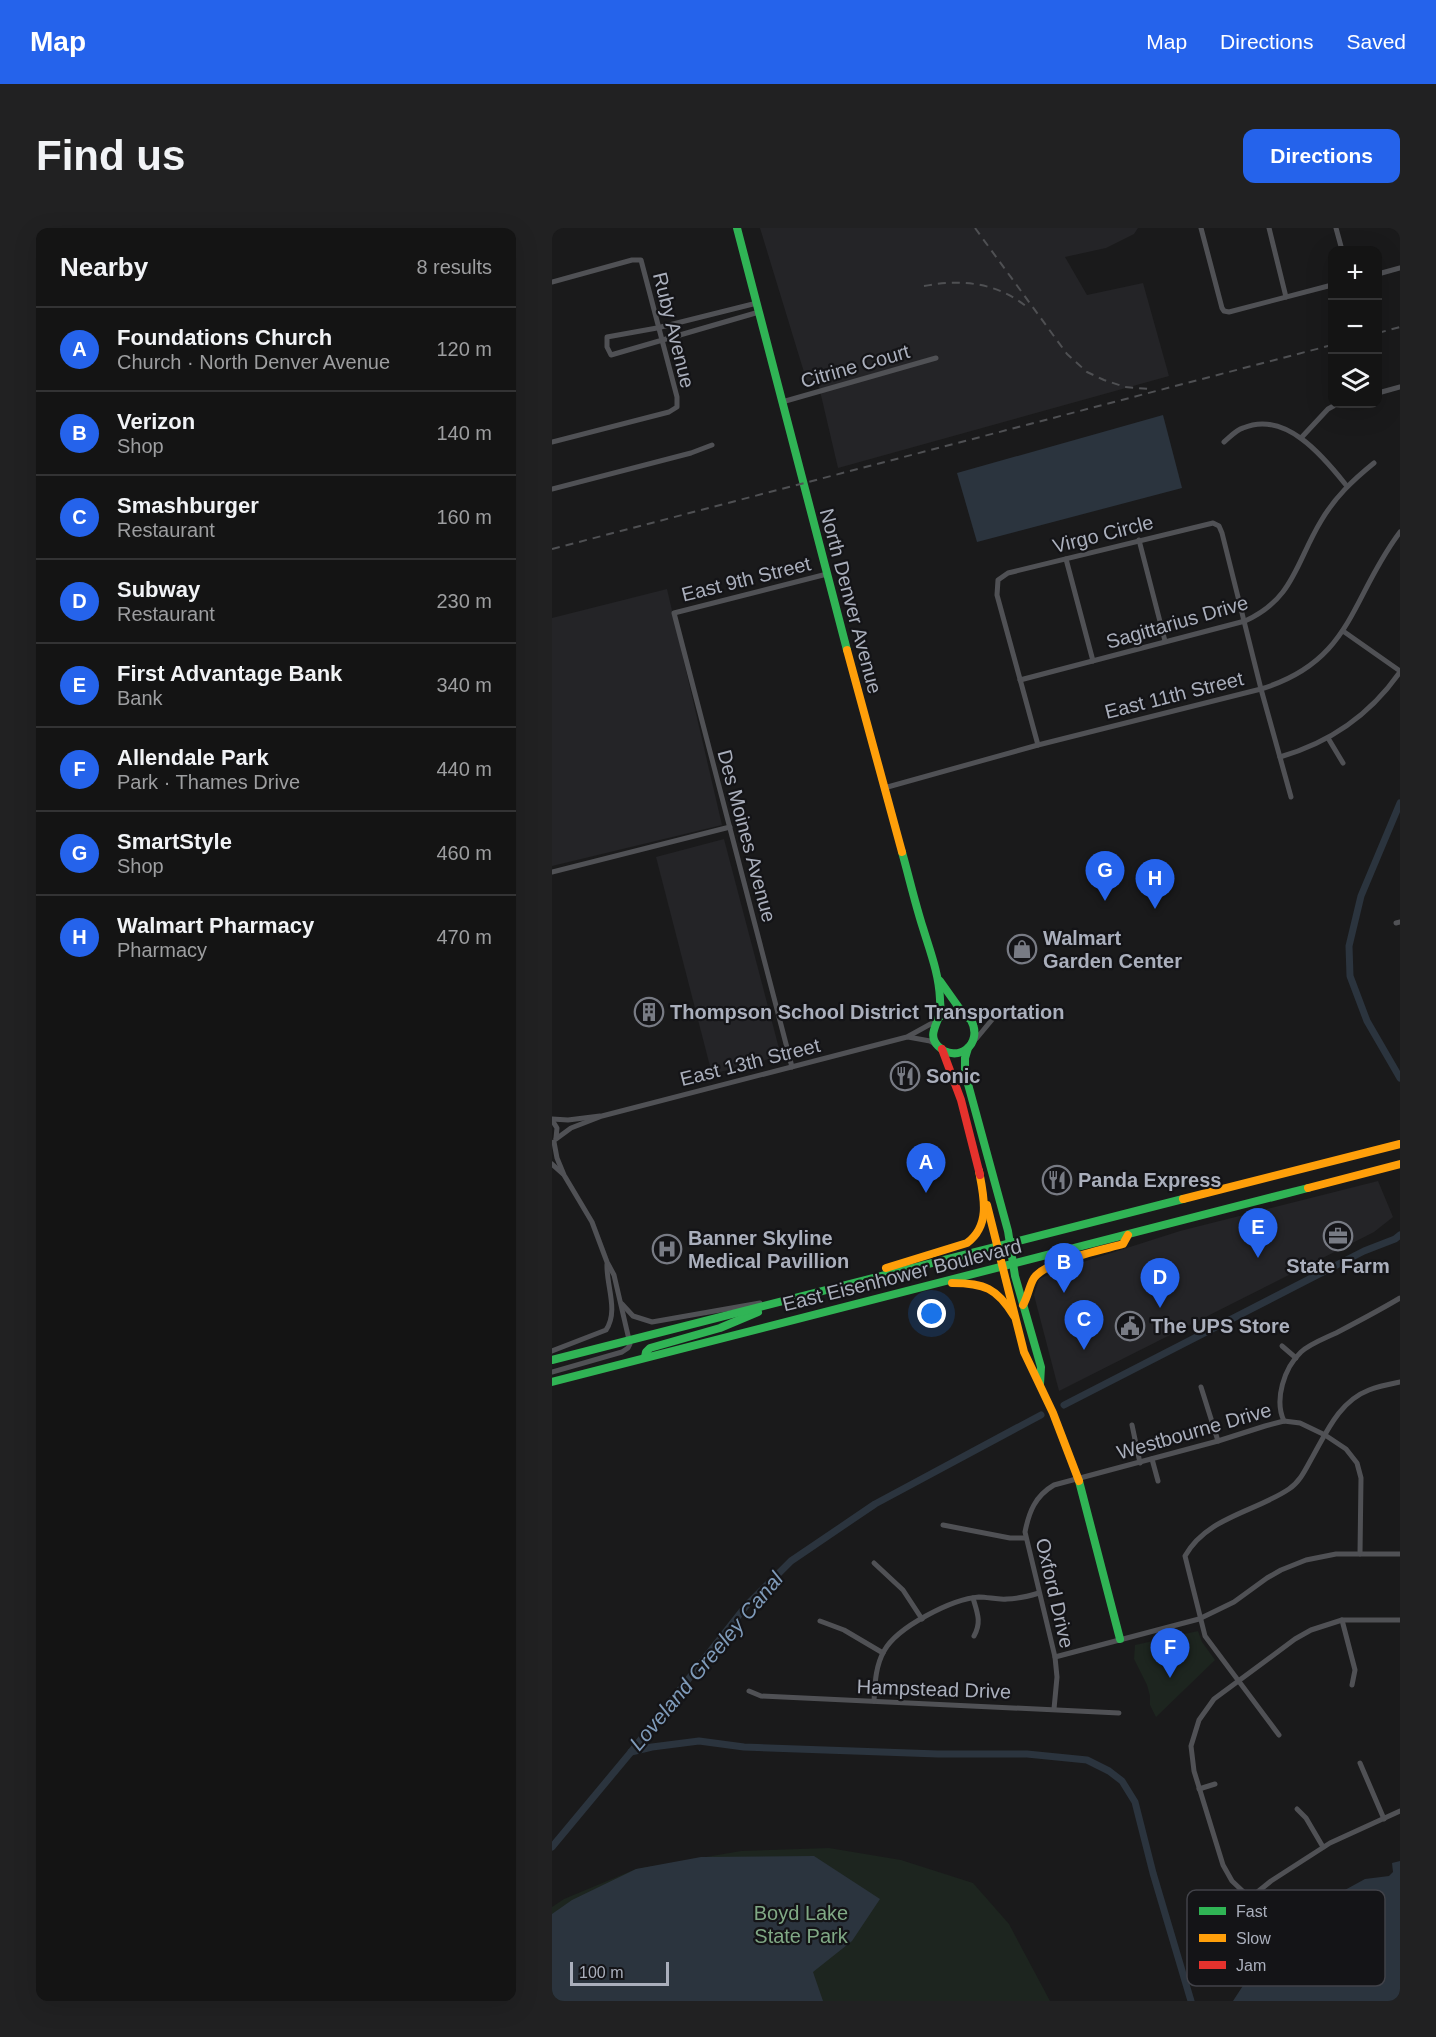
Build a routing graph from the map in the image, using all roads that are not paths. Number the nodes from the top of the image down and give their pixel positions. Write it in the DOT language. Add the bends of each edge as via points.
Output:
graph roads {
  1 [pos="737,228"];
  2 [pos="1202,228"];
  3 [pos="1269,228"];
  4 [pos="1336,228"];
  5 [pos="1341,246"];
  6 [pos="1400,268"];
  7 [pos="1382,273"];
  8 [pos="552,281"];
  9 [pos="1328,286"];
  10 [pos="1286,297"];
  11 [pos="757,303"];
  12 [pos="759,312"];
  13 [pos="657,328"];
  14 [pos="661,341"];
  15 [pos="936,358"];
  16 [pos="1400,387"];
  17 [pos="1382,392"];
  18 [pos="782,402"];
  19 [pos="1330,408"];
  20 [pos="1301,438"];
  21 [pos="552,442"];
  22 [pos="1224,442"];
  23 [pos="712,445"];
  24 [pos="1374,463"];
  25 [pos="1346,485"];
  26 [pos="552,489"];
  27 [pos="1400,532"];
  28 [pos="1139,540"];
  29 [pos="1066,559"];
  30 [pos="827,574"];
  31 [pos="674,613"];
  32 [pos="1245,621"];
  33 [pos="1343,631"];
  34 [pos="1165,641"];
  35 [pos="1093,661"];
  36 [pos="1400,672"];
  37 [pos="1020,680"];
  38 [pos="1261,689"];
  39 [pos="1328,738"];
  40 [pos="1038,745"];
  41 [pos="1280,757"];
  42 [pos="1343,763"];
  43 [pos="884,788"];
  44 [pos="1291,797"];
  45 [pos="730,827"];
  46 [pos="552,872"];
  47 [pos="939,980"];
  48 [pos="963,1013"];
  49 [pos="938,1019"];
  50 [pos="907,1037"];
  51 [pos="970,1046"];
  52 [pos="940,1047"];
  53 [pos="792,1067"];
  54 [pos="602,1116"];
  55 [pos="552,1119"];
  56 [pos="554,1142"];
  57 [pos="1400,1144"];
  58 [pos="552,1164"];
  59 [pos="1400,1164"];
  60 [pos="979,1171"];
  61 [pos="564,1175"];
  62 [pos="1128,1235"];
  63 [pos="1010,1244"];
  64 [pos="998,1247"];
  65 [pos="607,1262"];
  66 [pos="1013,1264"];
  67 [pos="1001,1267"];
  68 [pos="899,1292"];
  69 [pos="1400,1298"];
  70 [pos="786,1300"];
  71 [pos="621,1303"];
  72 [pos="1023,1305"];
  73 [pos="1014,1316"];
  74 [pos="629,1340"];
  75 [pos="1282,1346"];
  76 [pos="552,1351"];
  77 [pos="645,1357"];
  78 [pos="1296,1358"];
  79 [pos="552,1360"];
  80 [pos="552,1372"];
  81 [pos="552,1382"];
  82 [pos="1400,1382"];
  83 [pos="1040,1384"];
  84 [pos="1201,1387"];
  85 [pos="1284,1421"];
  86 [pos="1132,1425"];
  87 [pos="1325,1436"];
  88 [pos="1218,1441"];
  89 [pos="1152,1459"];
  90 [pos="1140,1463"];
  91 [pos="1079,1478"];
  92 [pos="1158,1481"];
  93 [pos="943,1525"];
  94 [pos="1025,1538"];
  95 [pos="1360,1554"];
  96 [pos="1400,1554"];
  97 [pos="874,1563"];
  98 [pos="1039,1593"];
  99 [pos="973,1598"];
  100 [pos="922,1619"];
  101 [pos="1199,1619"];
  102 [pos="1342,1620"];
  103 [pos="1400,1620"];
  104 [pos="820,1621"];
  105 [pos="974,1636"];
  106 [pos="1120,1639"];
  107 [pos="883,1653"];
  108 [pos="1055,1657"];
  109 [pos="1238,1682"];
  110 [pos="1352,1685"];
  111 [pos="749,1691"];
  112 [pos="874,1701"];
  113 [pos="1054,1709"];
  114 [pos="1119,1713"];
  115 [pos="1279,1736"];
  116 [pos="1360,1763"];
  117 [pos="1215,1784"];
  118 [pos="1199,1789"];
  119 [pos="1297,1809"];
  120 [pos="1400,1811"];
  121 [pos="1384,1819"];
  122 [pos="1323,1847"];
  123 [pos="1241,1890"];
  124 [pos="1260,1890"];
  1 -- 11 [label="main road, North Denver Avenue"];
  2 -- 10 [label="street" via="1224,311"];
  3 -- 10 [label="street"];
  4 -- 5 [label="street"];
  6 -- 7 [label="street"];
  8 -- 13 [label="street, Ruby Avenue" via="641,260"];
  9 -- 10 [label="street"];
  11 -- 12 [label="main road, North Denver Avenue"];
  11 -- 13 [label="street"];
  12 -- 14 [label="street"];
  12 -- 18 [label="main road, North Denver Avenue"];
  13 -- 14 [label="street, Ruby Avenue"];
  13 -- 14 [label="street" via="607,337 607,347 611,355"];
  14 -- 21 [label="street, Ruby Avenue" via="677,407"];
  15 -- 18 [label="street, Citrine Court"];
  16 -- 17 [label="street"];
  18 -- 30 [label="main road, North Denver Avenue"];
  19 -- 20 [label="street"];
  20 -- 22 [label="street" via="1267,423 1241,428"];
  20 -- 25 [label="street"];
  23 -- 26 [label="street"];
  24 -- 25 [label="street, Sagittarius Drive"];
  25 -- 32 [label="street, Sagittarius Drive" via="1321,520 1282,596 1260,615"];
  27 -- 33 [label="street, East 11th Street" via="1384,553"];
  28 -- 29 [label="street, Virgo Circle"];
  28 -- 32 [label="street, Virgo Circle" via="1204,523 1216,524 1222,533"];
  28 -- 34 [label="street"];
  29 -- 35 [label="street"];
  29 -- 37 [label="street, Virgo Circle" via="1008,573 998,580 997,595"];
  30 -- 31 [label="street, East 9th Street"];
  30 -- 43 [label="main road, North Denver Avenue"];
  31 -- 45 [label="street, Des Moines Avenue"];
  32 -- 34 [label="street, Sagittarius Drive"];
  32 -- 38 [label="street, Virgo Circle"];
  33 -- 36 [label="street"];
  33 -- 38 [label="street, East 11th Street" via="1303,671"];
  34 -- 35 [label="street, Sagittarius Drive"];
  35 -- 37 [label="street, Sagittarius Drive"];
  36 -- 39 [label="street" via="1367,710"];
  37 -- 40 [label="street, Virgo Circle"];
  38 -- 40 [label="street, East 11th Street"];
  38 -- 41 [label="street, Virgo Circle"];
  39 -- 41 [label="street"];
  39 -- 42 [label="street"];
  40 -- 43 [label="street, East 11th Street"];
  41 -- 44 [label="street, Virgo Circle"];
  43 -- 47 [label="main road, North Denver Avenue"];
  45 -- 46 [label="street"];
  45 -- 53 [label="street, Des Moines Avenue"];
  47 -- 48 [label="main road, North Denver Avenue"];
  47 -- 49 [label="main road, North Denver Avenue"];
  48 -- 49 [label="main road" via="950,1011"];
  48 -- 51 [label="main road" via="975,1028"];
  48 -- 51 [label="street" via="1000,1010"];
  49 -- 50 [label="street, East 13th Street"];
  49 -- 52 [label="main road" via="933,1034"];
  50 -- 52 [label="street, East 13th Street"];
  50 -- 53 [label="street, East 13th Street"];
  51 -- 52 [label="main road" via="958,1053"];
  51 -- 63 [label="main road" via="965,1073"];
  52 -- 60 [label="main road" via="961,1100"];
  53 -- 54 [label="street, East 13th Street"];
  54 -- 55 [label="street, East 13th Street"];
  54 -- 56 [label="street, East 13th Street" via="571,1128"];
  55 -- 56 [label="street" via="557,1128"];
  56 -- 61 [label="street"];
  57 -- 63 [label="main road, East Eisenhower Boulevard"];
  58 -- 61 [label="street"];
  59 -- 62 [label="main road, East Eisenhower Boulevard"];
  60 -- 64 [label="main road"];
  60 -- 70 [label="main road" via="984,1215 981,1229 972,1240"];
  61 -- 65 [label="street" via="592,1222"];
  62 -- 66 [label="main road, East Eisenhower Boulevard"];
  62 -- 72 [label="main road" via="1124,1244 1038,1273"];
  63 -- 64 [label="main road, East Eisenhower Boulevard"];
  63 -- 66 [label="main road"];
  64 -- 67 [label="main road"];
  64 -- 70 [label="main road, East Eisenhower Boulevard"];
  65 -- 71 [label="street"];
  65 -- 76 [label="street" via="612,1322 606,1330"];
  66 -- 67 [label="main road, East Eisenhower Boulevard"];
  66 -- 72 [label="main road"];
  67 -- 68 [label="main road, East Eisenhower Boulevard"];
  67 -- 73 [label="main road"];
  68 -- 73 [label="main road" via="951,1283 979,1284 1001,1295"];
  68 -- 77 [label="main road, East Eisenhower Boulevard"];
  69 -- 78 [label="street"];
  70 -- 71 [label="street" via="652,1322 633,1316"];
  70 -- 74 [label="main road, East Eisenhower Boulevard"];
  70 -- 77 [label="main road" via="720,1328 650,1347"];
  71 -- 74 [label="street"];
  72 -- 83 [label="main road" via="1041,1367"];
  73 -- 83 [label="main road" via="1029,1366"];
  74 -- 79 [label="main road, East Eisenhower Boulevard"];
  74 -- 80 [label="street" via="628,1348 622,1352"];
  75 -- 78 [label="street"];
  77 -- 81 [label="main road, East Eisenhower Boulevard"];
  78 -- 85 [label="street" via="1280,1393"];
  82 -- 87 [label="street" via="1370,1389 1350,1401"];
  83 -- 91 [label="main road"];
  84 -- 88 [label="street"];
  85 -- 87 [label="street, Westbourne Drive"];
  85 -- 88 [label="street, Westbourne Drive"];
  86 -- 90 [label="street"];
  87 -- 95 [label="street, Westbourne Drive" via="1351,1454 1360,1469"];
  87 -- 101 [label="street" via="1290,1488 1226,1519 1187,1551 1185,1561"];
  88 -- 89 [label="street, Westbourne Drive"];
  89 -- 90 [label="street, Westbourne Drive"];
  89 -- 92 [label="street"];
  90 -- 91 [label="street, Westbourne Drive"];
  91 -- 94 [label="street, Oxford Drive" via="1054,1485 1037,1499 1028,1518"];
  91 -- 106 [label="main road"];
  93 -- 94 [label="street"];
  94 -- 98 [label="street, Oxford Drive"];
  95 -- 96 [label="street"];
  95 -- 101 [label="street" via="1321,1556 1294,1564"];
  97 -- 100 [label="street" via="903,1590"];
  98 -- 99 [label="street" via="1007,1599"];
  98 -- 108 [label="street, Oxford Drive"];
  99 -- 100 [label="street"];
  99 -- 105 [label="street" via="979,1617"];
  100 -- 107 [label="street" via="899,1635"];
  101 -- 106 [label="street"];
  101 -- 109 [label="street" via="1205,1636"];
  102 -- 103 [label="street"];
  102 -- 109 [label="street" via="1295,1639"];
  102 -- 110 [label="street" via="1355,1670"];
  104 -- 107 [label="street"];
  106 -- 108 [label="street"];
  107 -- 112 [label="street"];
  108 -- 113 [label="street, Oxford Drive"];
  109 -- 115 [label="street"];
  109 -- 118 [label="street" via="1209,1704 1198,1720 1191,1762"];
  111 -- 112 [label="street, Hampstead Drive" via="761,1696"];
  112 -- 113 [label="street, Hampstead Drive"];
  113 -- 114 [label="street, Hampstead Drive"];
  116 -- 121 [label="street"];
  117 -- 118 [label="street"];
  118 -- 123 [label="street" via="1223,1865"];
  119 -- 122 [label="street"];
  120 -- 121 [label="street"];
  121 -- 122 [label="street"];
  122 -- 124 [label="street"];
}
